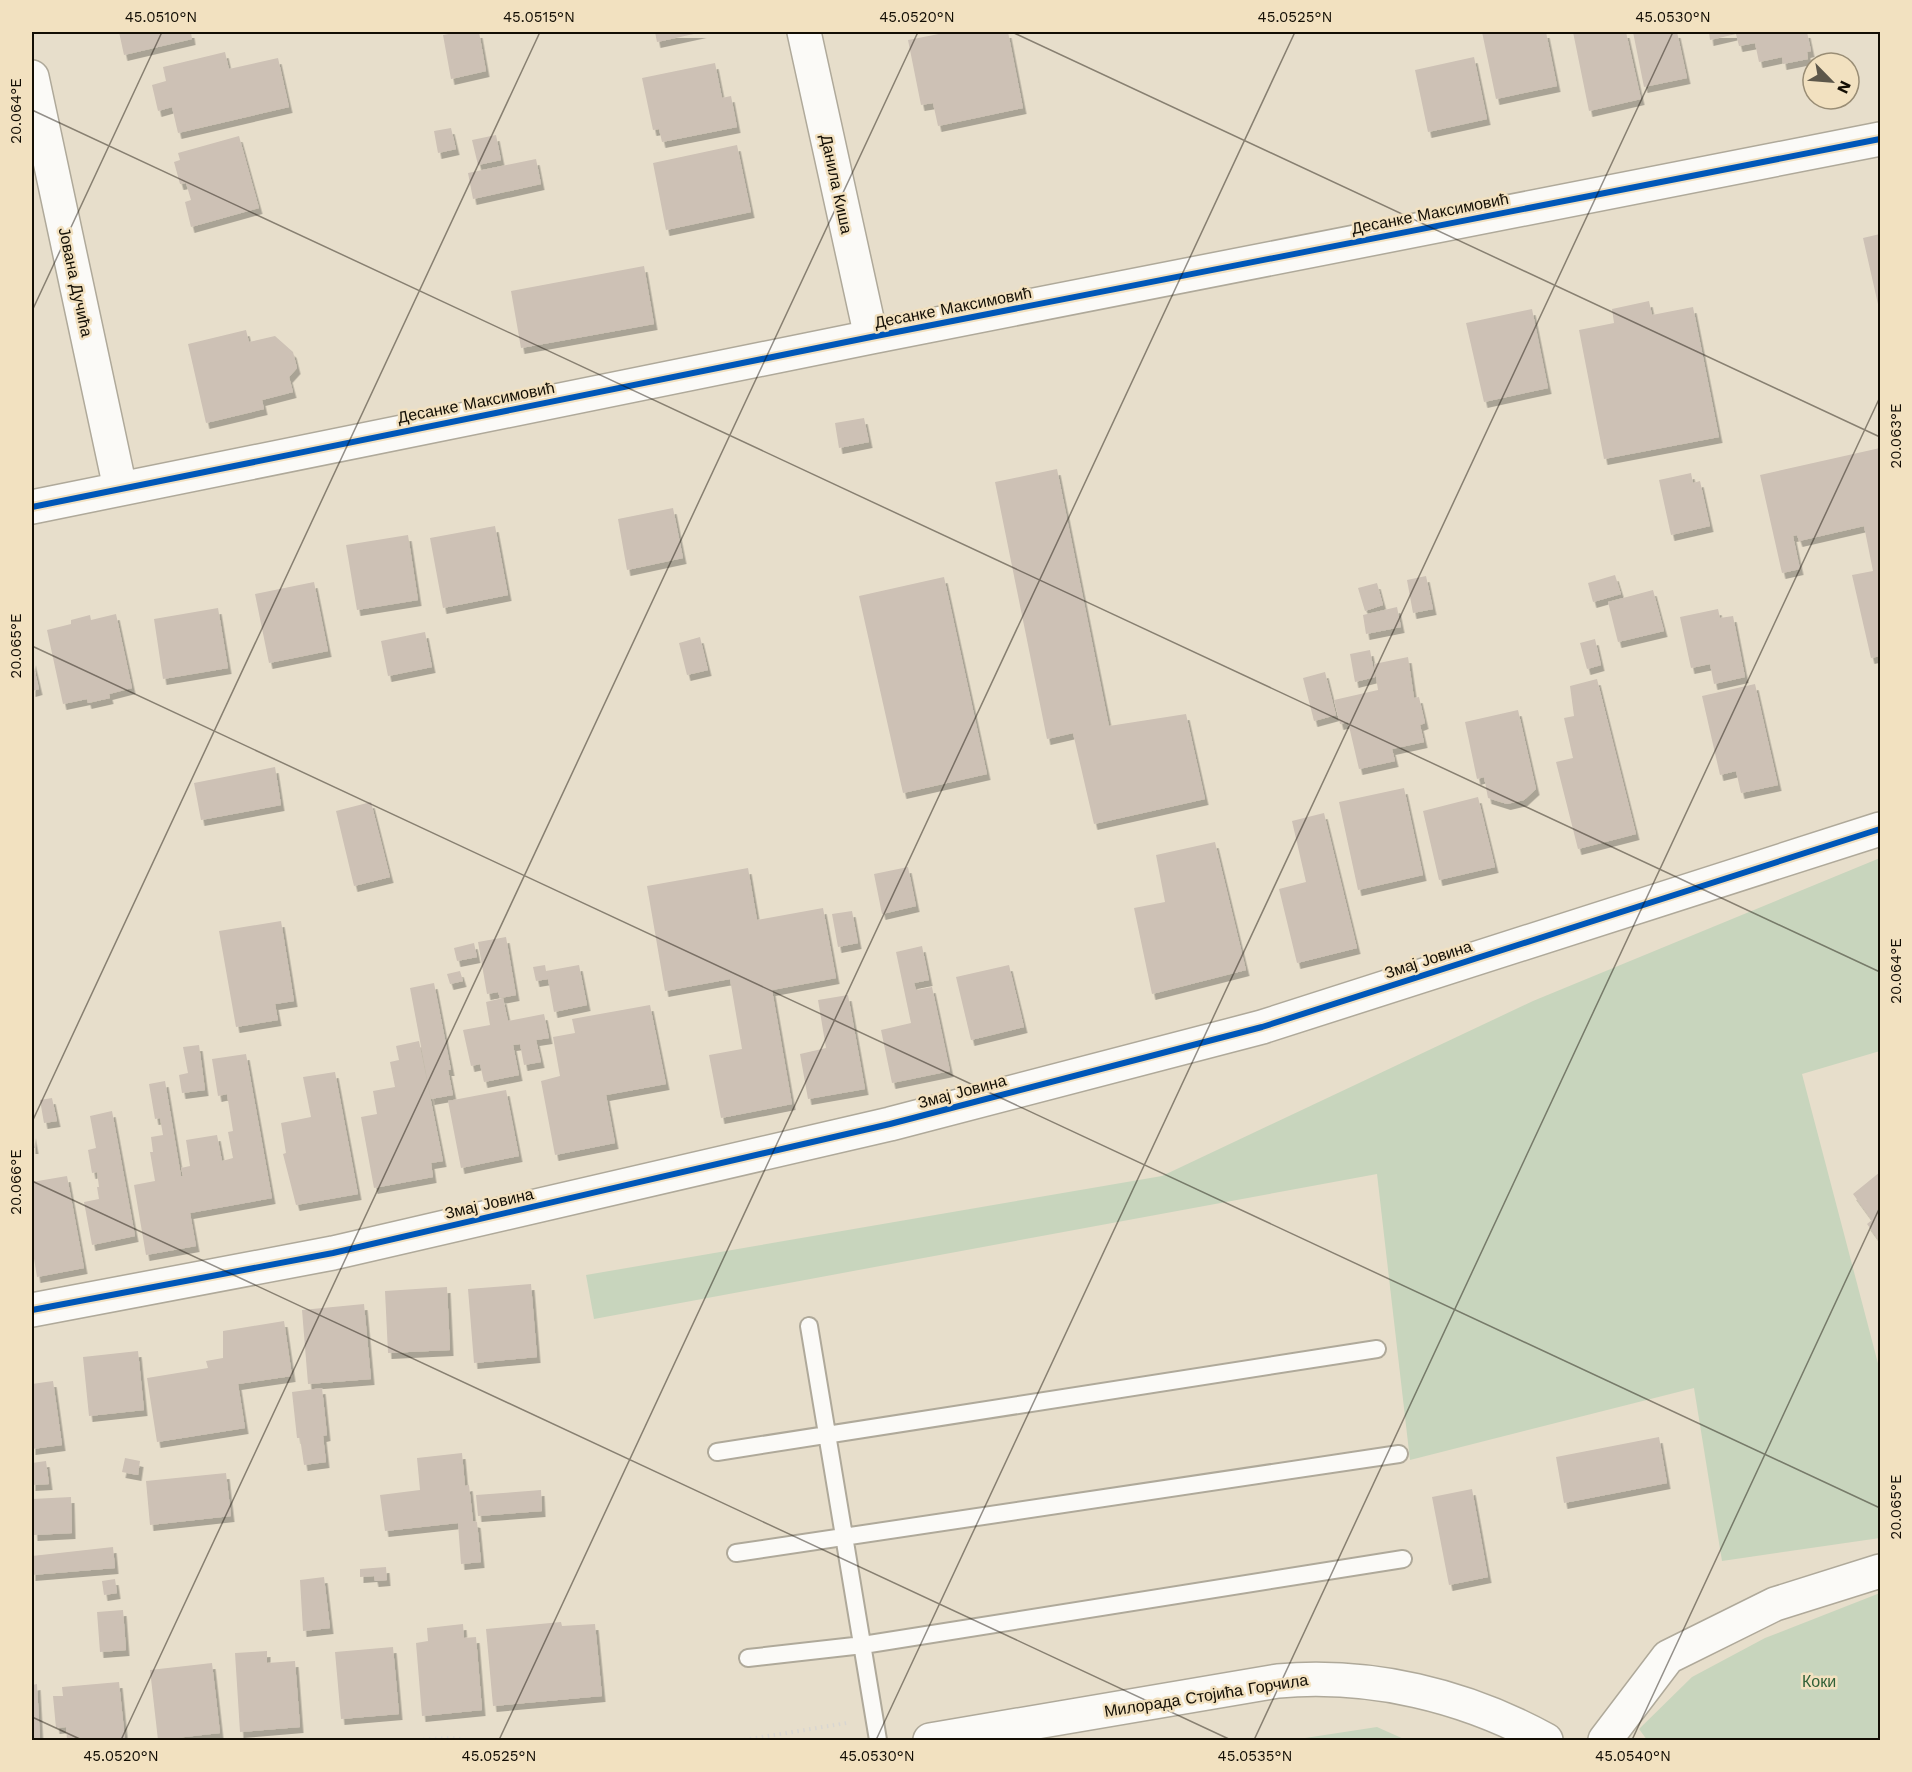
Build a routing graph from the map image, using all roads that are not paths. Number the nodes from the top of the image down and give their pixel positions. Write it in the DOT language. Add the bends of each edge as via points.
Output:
graph roads {
  1 [pos="804,32"];
  2 [pos="32,77"];
  3 [pos="1881,139"];
  4 [pos="870,337"];
  5 [pos="120,488"];
  6 [pos="32,507"];
  7 [pos="1881,829"];
  8 [pos="32,1310"];
  9 [pos="810,1326"];
  10 [pos="1377,1349"];
  11 [pos="828,1436"];
  12 [pos="717,1452"];
  13 [pos="1399,1454"];
  14 [pos="845,1538"];
  15 [pos="736,1553"];
  16 [pos="1403,1559"];
  17 [pos="1881,1571"];
  18 [pos="862,1645"];
  19 [pos="748,1658"];
  20 [pos="878,1740"];
  21 [pos="930,1740"];
  22 [pos="1546,1740"];
  23 [pos="1605,1740"];
  1 -- 4 [label="street, Данила Киша"];
  2 -- 5 [label="street, Јована Дучића"];
  3 -- 4 [label="street, Десанке Максимовић"];
  4 -- 5 [label="street, Десанке Максимовић"];
  5 -- 6 [label="street, Десанке Максимовић"];
  7 -- 8 [label="street, Змај Јовина" via="1262,1027 902,1121 333,1253"];
  9 -- 11 [label="lane"];
  10 -- 11 [label="lane"];
  11 -- 12 [label="lane"];
  11 -- 14 [label="lane"];
  13 -- 14 [label="lane"];
  14 -- 15 [label="lane"];
  14 -- 18 [label="lane"];
  16 -- 18 [label="lane"];
  17 -- 23 [label="street" via="1775,1604 1668,1657"];
  18 -- 19 [label="lane"];
  18 -- 20 [label="lane"];
  21 -- 22 [label="street, Милорада Стојића Горчила" via="1316,1678 1416,1689 1510,1721"];
}
